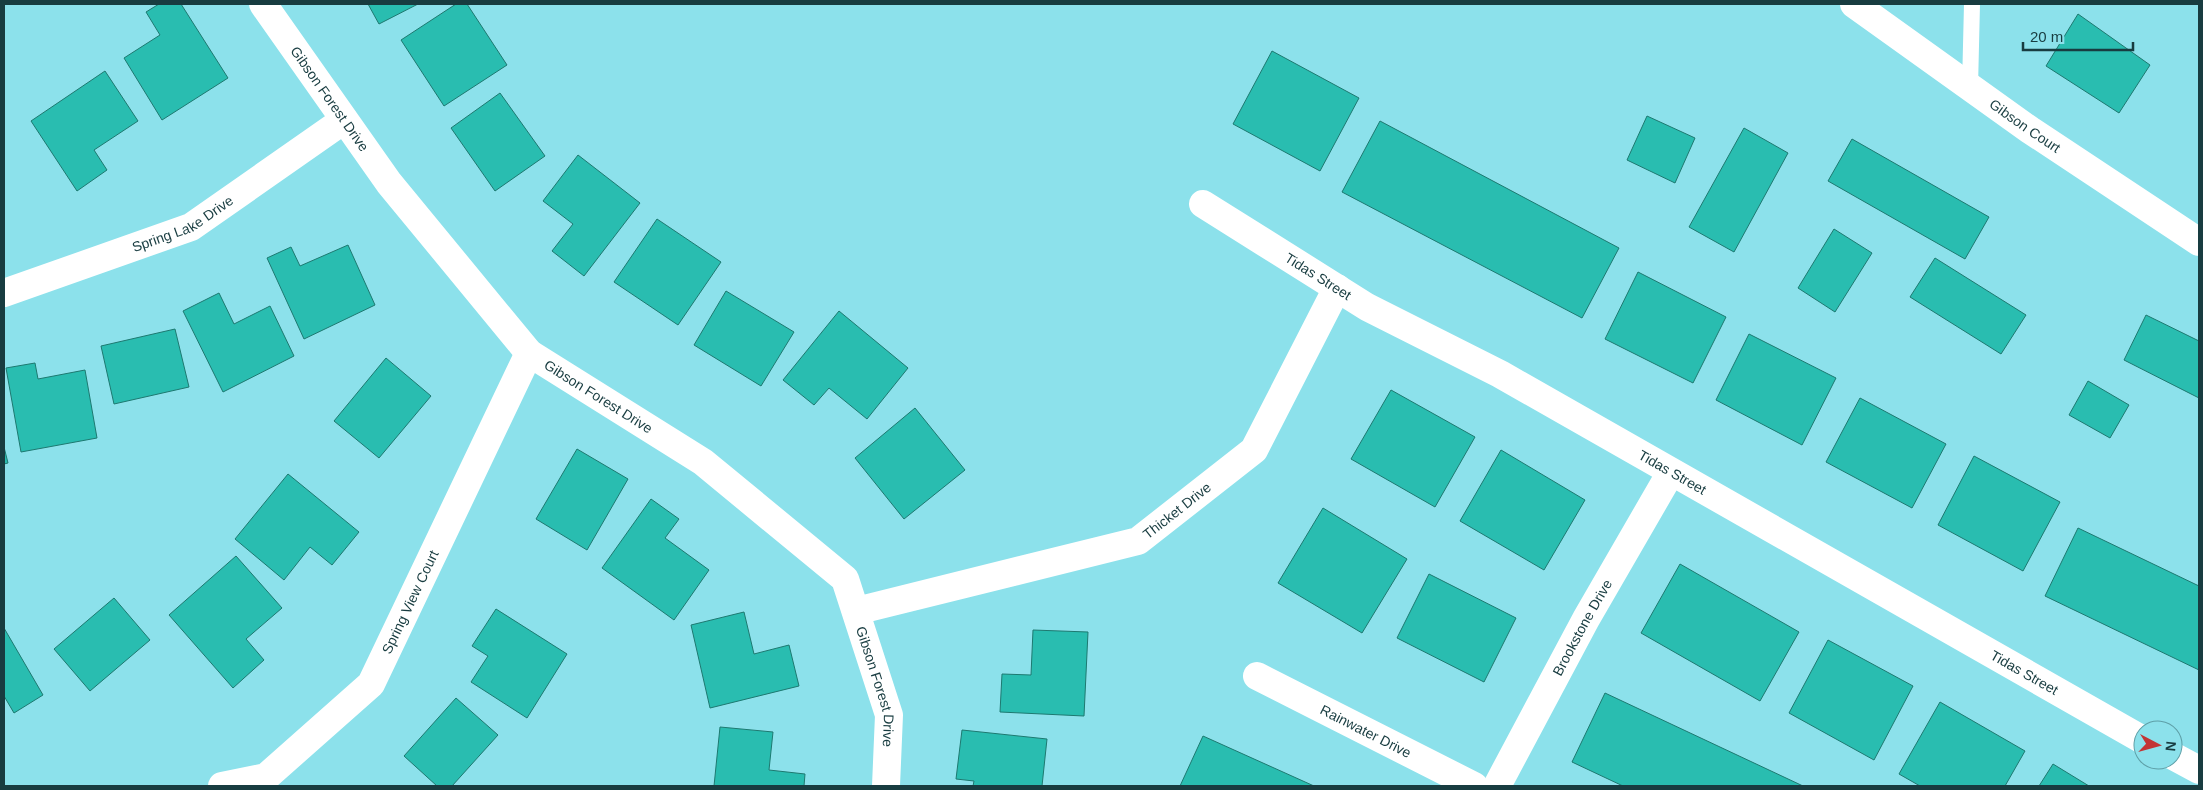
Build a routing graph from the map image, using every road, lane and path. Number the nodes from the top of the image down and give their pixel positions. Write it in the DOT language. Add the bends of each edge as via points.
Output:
graph roads {
  1 [pos="263,4"];
  2 [pos="1854,4"];
  3 [pos="1972,4"];
  4 [pos="1970,87"];
  5 [pos="344,120"];
  6 [pos="1203,204"];
  7 [pos="2199,242"];
  8 [pos="1337,288"];
  9 [pos="4,293"];
  10 [pos="528,353"];
  11 [pos="1671,472"];
  12 [pos="856,611"];
  13 [pos="1257,676"];
  14 [pos="2133,734"];
  15 [pos="2183,761"];
  16 [pos="2199,770"];
  17 [pos="222,786"];
  18 [pos="886,786"];
  19 [pos="1474,786"];
  20 [pos="1497,786"];
  1 -- 5 [label="street, Gibson Forest Drive"];
  2 -- 4 [label="street, Gibson Court"];
  3 -- 4 [label="lane"];
  4 -- 7 [label="street, Gibson Court"];
  5 -- 9 [label="street, Spring Lake Drive" via="191,226"];
  5 -- 10 [label="street, Gibson Forest Drive" via="390,183"];
  6 -- 8 [label="street, Tidas Street"];
  8 -- 11 [label="street, Tidas Street" via="1367,307 1500,374"];
  8 -- 12 [label="street, Thicket Drive" via="1254,450 1138,541"];
  10 -- 12 [label="street, Gibson Forest Drive" via="703,462 845,579"];
  10 -- 17 [label="street, Spring View Court" via="371,684 266,777"];
  11 -- 14 [label="street, Tidas Street"];
  11 -- 20 [label="street, Brookstone Drive" via="1586,619"];
  12 -- 18 [label="street, Gibson Forest Drive" via="889,714"];
  13 -- 19 [label="street, Rainwater Drive"];
  15 -- 16 [label="street"];
}
